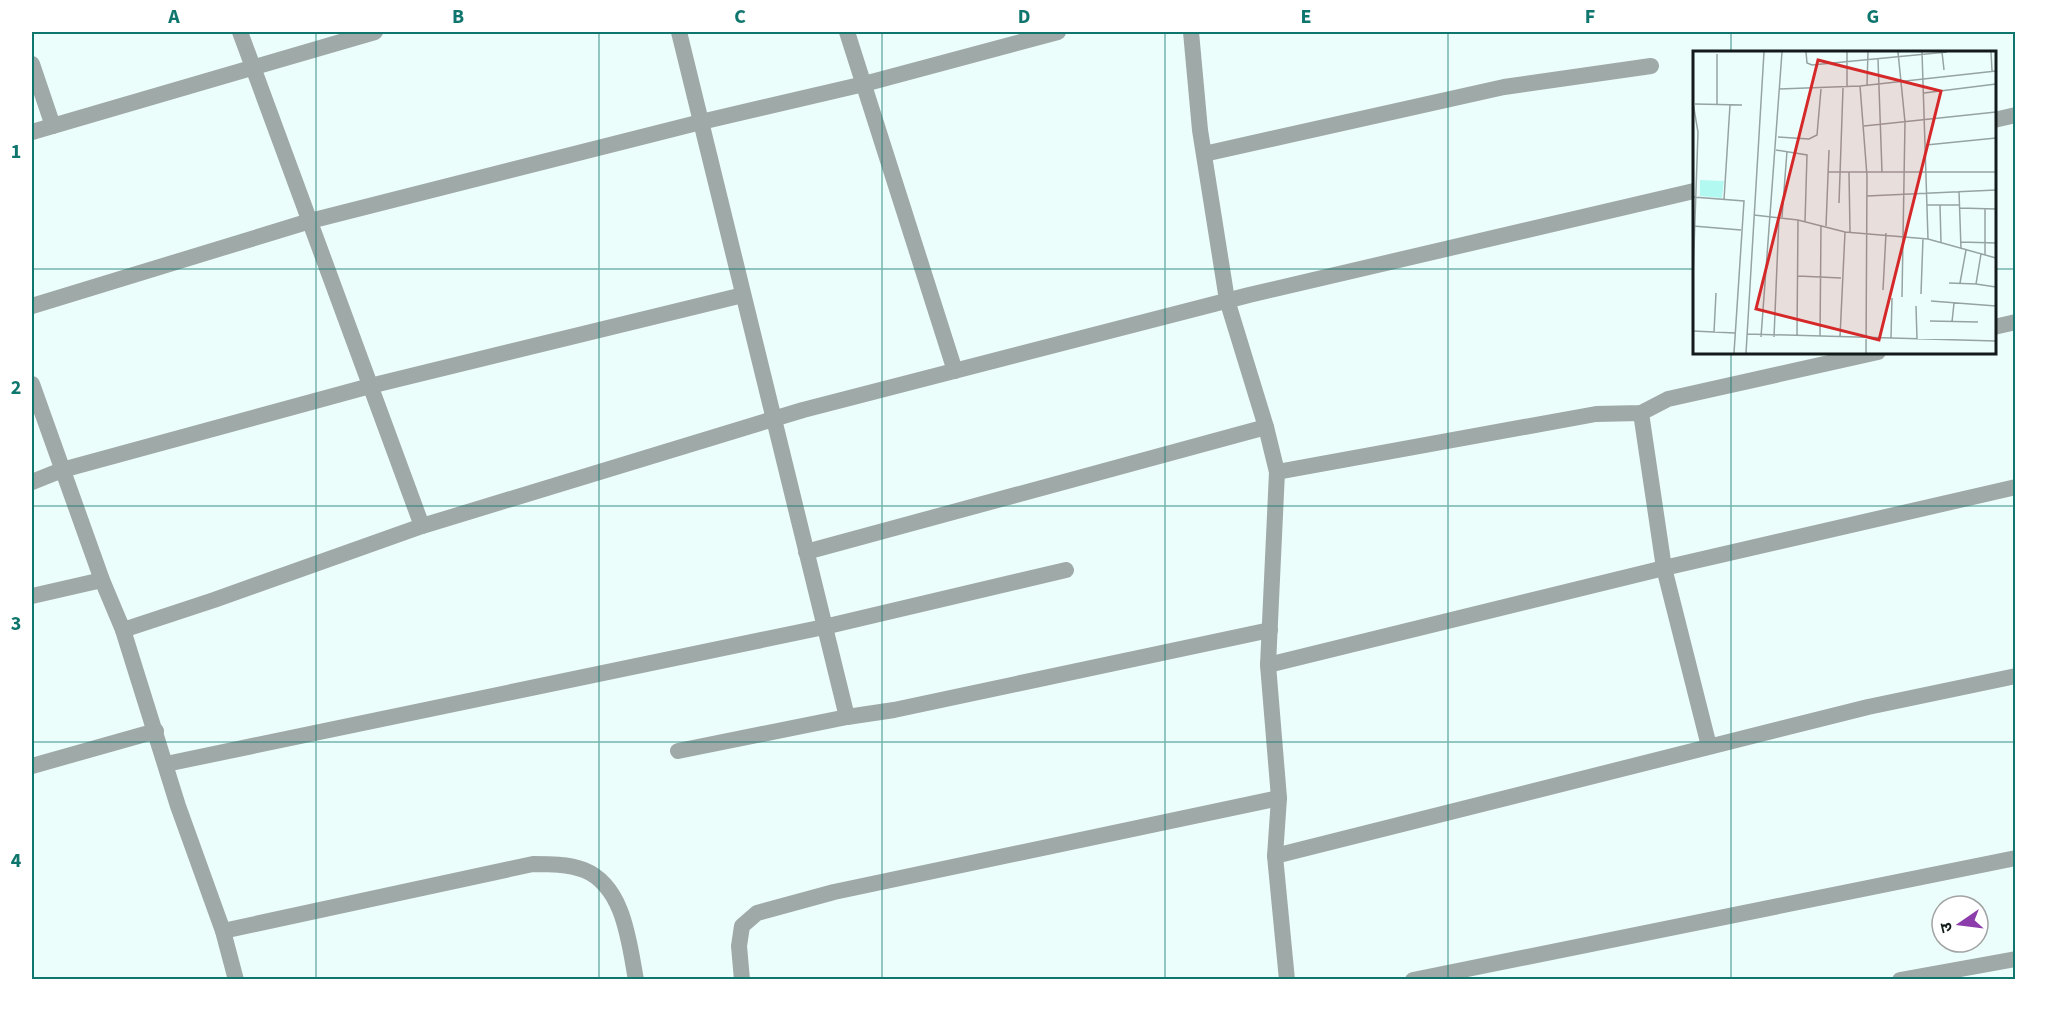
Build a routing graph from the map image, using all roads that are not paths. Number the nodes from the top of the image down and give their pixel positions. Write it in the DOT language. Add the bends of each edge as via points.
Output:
graph roads {
  1 [pos="240,32"];
  2 [pos="375,32"];
  3 [pos="679,32"];
  4 [pos="847,32"];
  5 [pos="1058,32"];
  6 [pos="1191,32"];
  7 [pos="32,64"];
  8 [pos="1651,66"];
  9 [pos="253,67"];
  10 [pos="864,84"];
  11 [pos="2016,115"];
  12 [pos="1996,120"];
  13 [pos="701,122"];
  14 [pos="53,126"];
  15 [pos="32,132"];
  16 [pos="1204,154"];
  17 [pos="1693,190"];
  18 [pos="310,220"];
  19 [pos="743,295"];
  20 [pos="1227,300"];
  21 [pos="32,306"];
  22 [pos="2016,322"];
  23 [pos="1996,327"];
  24 [pos="1869,354"];
  25 [pos="955,371"];
  26 [pos="32,384"];
  27 [pos="370,386"];
  28 [pos="1641,413"];
  29 [pos="774,419"];
  30 [pos="1266,427"];
  31 [pos="62,470"];
  32 [pos="1277,471"];
  33 [pos="32,482"];
  34 [pos="2016,487"];
  35 [pos="422,526"];
  36 [pos="806,552"];
  37 [pos="1664,568"];
  38 [pos="1066,570"];
  39 [pos="102,580"];
  40 [pos="32,596"];
  41 [pos="825,627"];
  42 [pos="123,630"];
  43 [pos="1270,630"];
  44 [pos="1268,665"];
  45 [pos="2016,676"];
  46 [pos="847,717"];
  47 [pos="156,731"];
  48 [pos="1709,746"];
  49 [pos="678,751"];
  50 [pos="166,764"];
  51 [pos="32,766"];
  52 [pos="1279,798"];
  53 [pos="1275,856"];
  54 [pos="2016,858"];
  55 [pos="223,931"];
  56 [pos="2016,959"];
  57 [pos="236,980"];
  58 [pos="636,980"];
  59 [pos="742,980"];
  60 [pos="1287,980"];
  61 [pos="1413,980"];
  62 [pos="1900,980"];
  1 -- 9 [label="street"];
  2 -- 9 [label="street"];
  3 -- 13 [label="street"];
  4 -- 10 [label="street"];
  5 -- 10 [label="street"];
  6 -- 16 [label="street"];
  7 -- 14 [label="street"];
  8 -- 16 [label="street" via="1504,87"];
  9 -- 14 [label="street"];
  9 -- 18 [label="street"];
  10 -- 13 [label="street"];
  10 -- 25 [label="street"];
  11 -- 12 [label="street"];
  13 -- 18 [label="street"];
  13 -- 19 [label="street"];
  14 -- 15 [label="street"];
  16 -- 20 [label="street"];
  17 -- 20 [label="street"];
  18 -- 21 [label="street"];
  18 -- 27 [label="street"];
  19 -- 27 [label="street"];
  19 -- 29 [label="street"];
  20 -- 25 [label="street"];
  20 -- 30 [label="street"];
  22 -- 23 [label="street"];
  24 -- 28 [label="street" via="1668,399"];
  25 -- 29 [label="street"];
  26 -- 31 [label="street"];
  27 -- 31 [label="street"];
  27 -- 35 [label="street"];
  28 -- 32 [label="street" via="1596,414"];
  28 -- 37 [label="street"];
  29 -- 35 [label="street"];
  29 -- 36 [label="street"];
  30 -- 32 [label="street"];
  30 -- 36 [label="street"];
  31 -- 33 [label="street"];
  31 -- 39 [label="street"];
  32 -- 43 [label="street"];
  34 -- 37 [label="street"];
  35 -- 42 [label="street"];
  36 -- 41 [label="street"];
  37 -- 44 [label="street"];
  37 -- 48 [label="street"];
  38 -- 41 [label="street"];
  39 -- 40 [label="street"];
  39 -- 42 [label="street"];
  41 -- 46 [label="street"];
  41 -- 50 [label="street"];
  42 -- 47 [label="street"];
  43 -- 44 [label="street"];
  43 -- 46 [label="street"];
  44 -- 52 [label="street"];
  45 -- 48 [label="street"];
  46 -- 49 [label="street"];
  47 -- 50 [label="street"];
  47 -- 51 [label="street"];
  48 -- 53 [label="street"];
  50 -- 55 [label="street"];
  52 -- 53 [label="street"];
  52 -- 59 [label="street" via="834,892 757,913 742,926"];
  53 -- 60 [label="street"];
  54 -- 61 [label="street"];
  55 -- 57 [label="street"];
  55 -- 58 [label="street" via="533,864 559,864 602,880 613,896 626,929"];
  56 -- 62 [label="street"];
}
